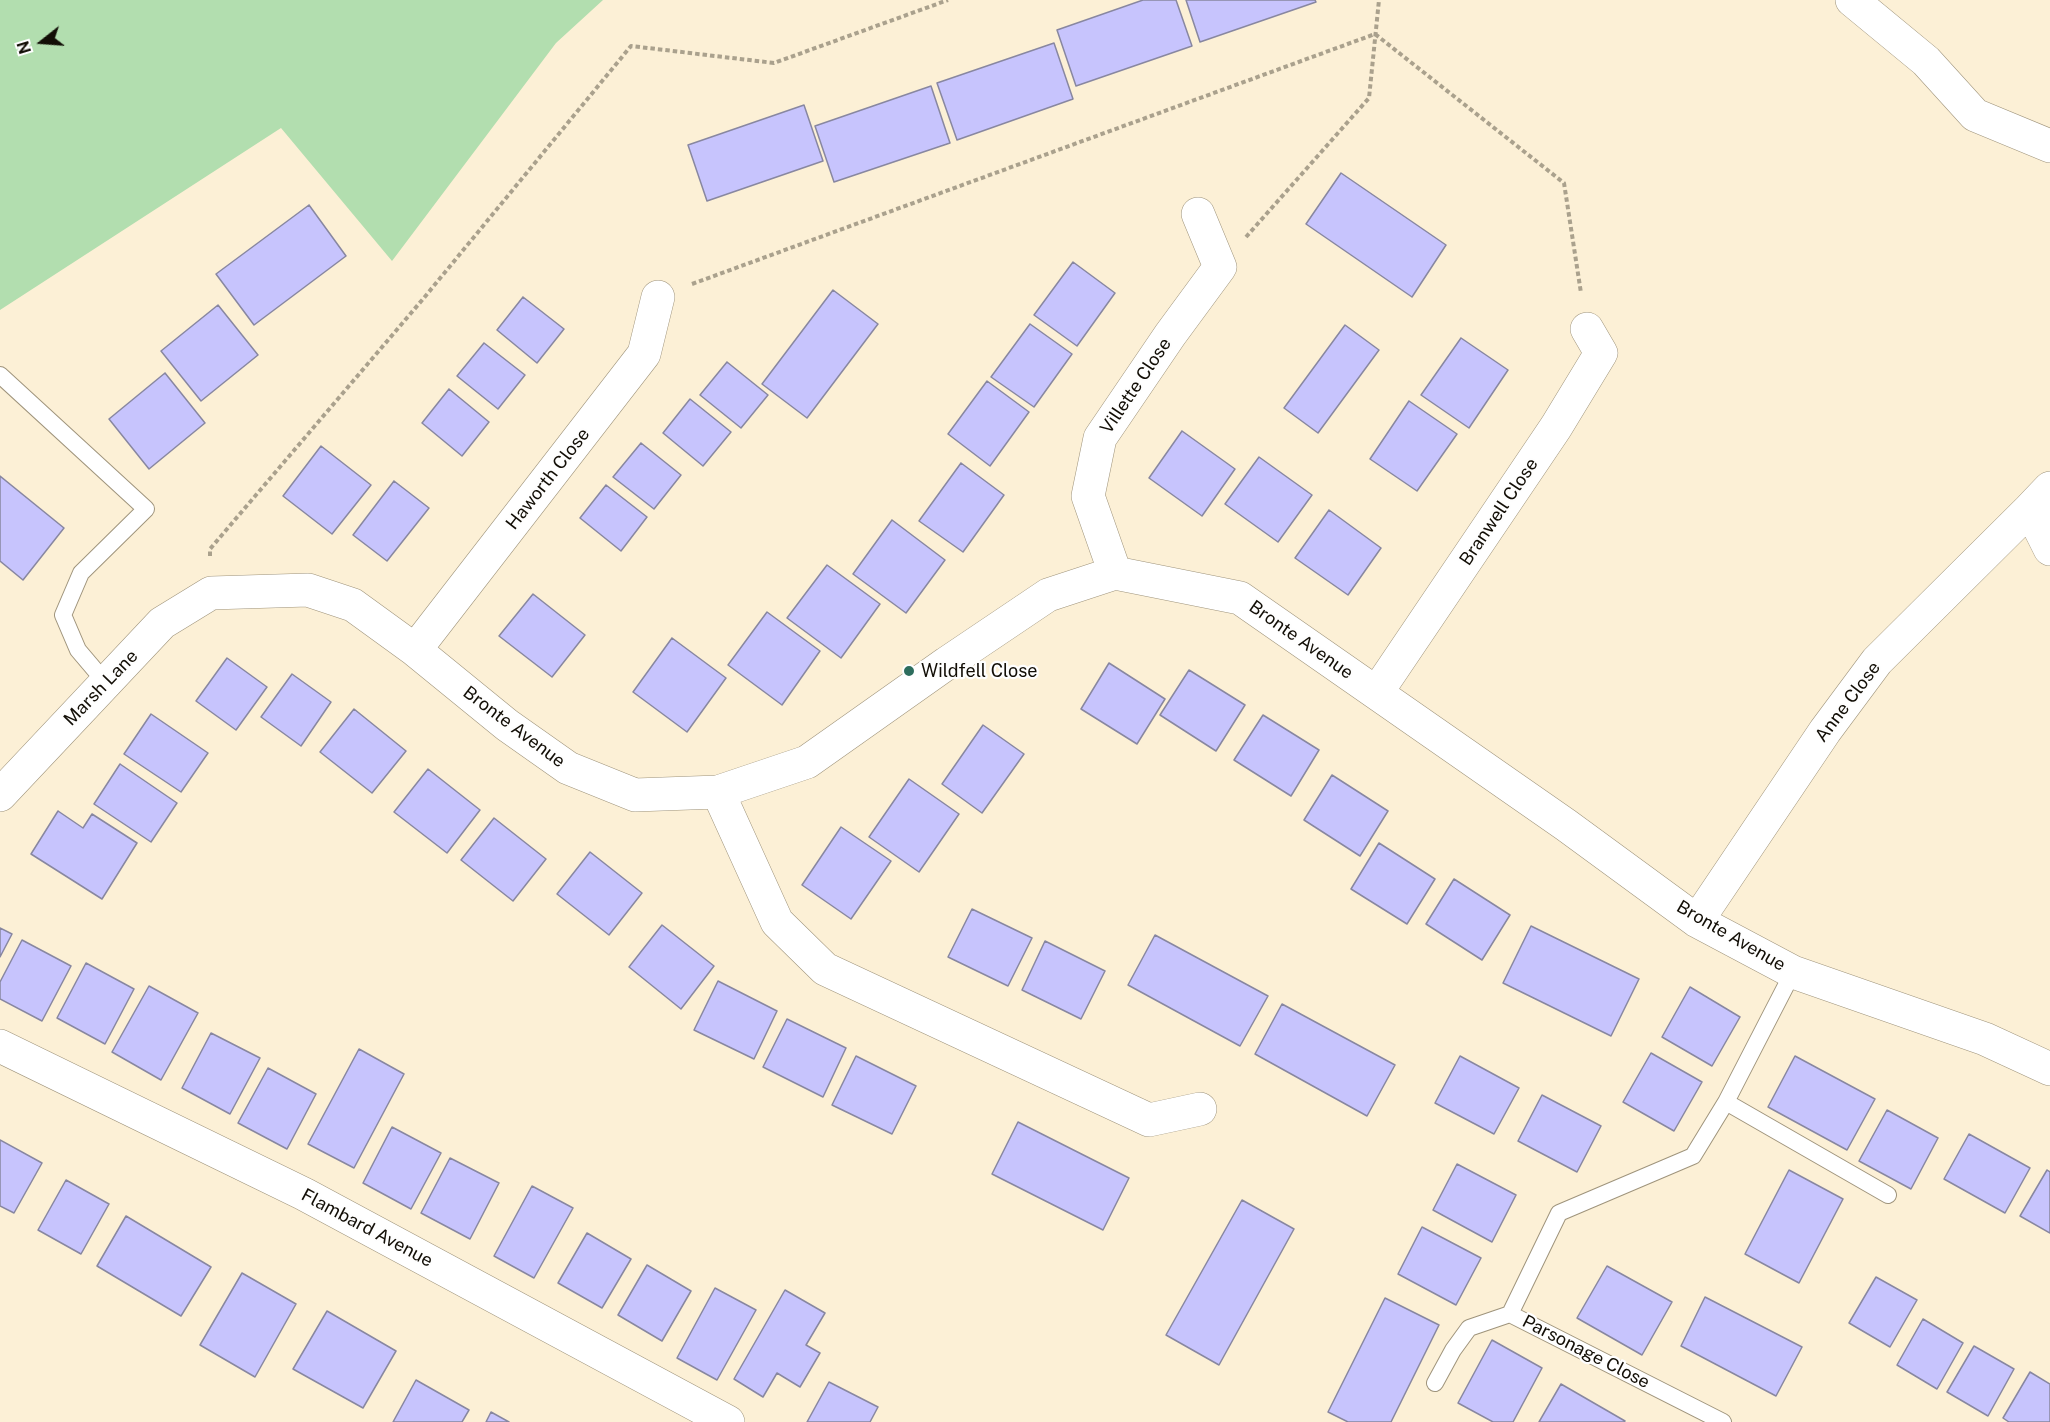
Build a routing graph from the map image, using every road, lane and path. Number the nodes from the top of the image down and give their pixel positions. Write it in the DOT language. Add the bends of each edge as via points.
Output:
graph roads {
  1 [pos="948,0"];
  2 [pos="1379,0"];
  3 [pos="1852,0"];
  4 [pos="1375,34"];
  5 [pos="2050,146"];
  6 [pos="1197,214"];
  7 [pos="1220,267"];
  8 [pos="658,297"];
  9 [pos="1587,329"];
  10 [pos="0,375"];
  11 [pos="2040,499"];
  12 [pos="2050,549"];
  13 [pos="1115,573"];
  14 [pos="211,593"];
  15 [pos="415,650"];
  16 [pos="106,683"];
  17 [pos="1377,692"];
  18 [pos="718,792"];
  19 [pos="0,795"];
  20 [pos="1697,921"];
  21 [pos="1793,972"];
  22 [pos="0,1046"];
  23 [pos="2050,1069"];
  24 [pos="1726,1102"];
  25 [pos="1200,1108"];
  26 [pos="1888,1195"];
  27 [pos="1510,1314"];
  28 [pos="1435,1383"];
  29 [pos="728,1422"];
  30 [pos="1723,1422"];
  1 -- 14 [label="path" via="774,63 632,46 210,549"];
  2 -- 4 [label="path"];
  3 -- 5 [label="street" via="1926,61 1975,115"];
  4 -- 7 [label="path" via="1369,98"];
  4 -- 8 [label="path"];
  4 -- 9 [label="path" via="1564,183"];
  6 -- 7 [label="street"];
  7 -- 13 [label="street, Villette Close" via="1100,438 1088,496"];
  8 -- 15 [label="street, Haworth Close" via="644,354"];
  9 -- 17 [label="street, Branwell Close" via="1602,353 1557,427"];
  10 -- 16 [label="lane" via="146,509 81,573 63,615 78,651"];
  11 -- 12 [label="street, Anne Close"];
  11 -- 20 [label="street, Anne Close" via="1877,661"];
  13 -- 17 [label="street, Bronte Avenue" via="1240,598"];
  13 -- 18 [label="street, Bronte Avenue" via="1048,595 807,762"];
  14 -- 15 [label="street, Bronte Avenue" via="308,590 353,605"];
  14 -- 16 [label="street, Marsh Lane" via="162,623"];
  15 -- 18 [label="street, Bronte Avenue" via="507,725 568,768 635,795"];
  16 -- 19 [label="street, Marsh Lane"];
  17 -- 20 [label="street, Bronte Avenue"];
  18 -- 25 [label="street" via="777,922 825,969 1149,1120"];
  20 -- 21 [label="street, Bronte Avenue"];
  21 -- 23 [label="street, Bronte Avenue" via="1985,1039"];
  21 -- 24 [label="lane, Parsonage Close"];
  22 -- 29 [label="street, Flambard Avenue" via="304,1194"];
  24 -- 26 [label="lane"];
  24 -- 27 [label="lane, Parsonage Close" via="1692,1156 1559,1213"];
  27 -- 28 [label="lane" via="1469,1328"];
  27 -- 30 [label="lane, Parsonage Close"];
}
